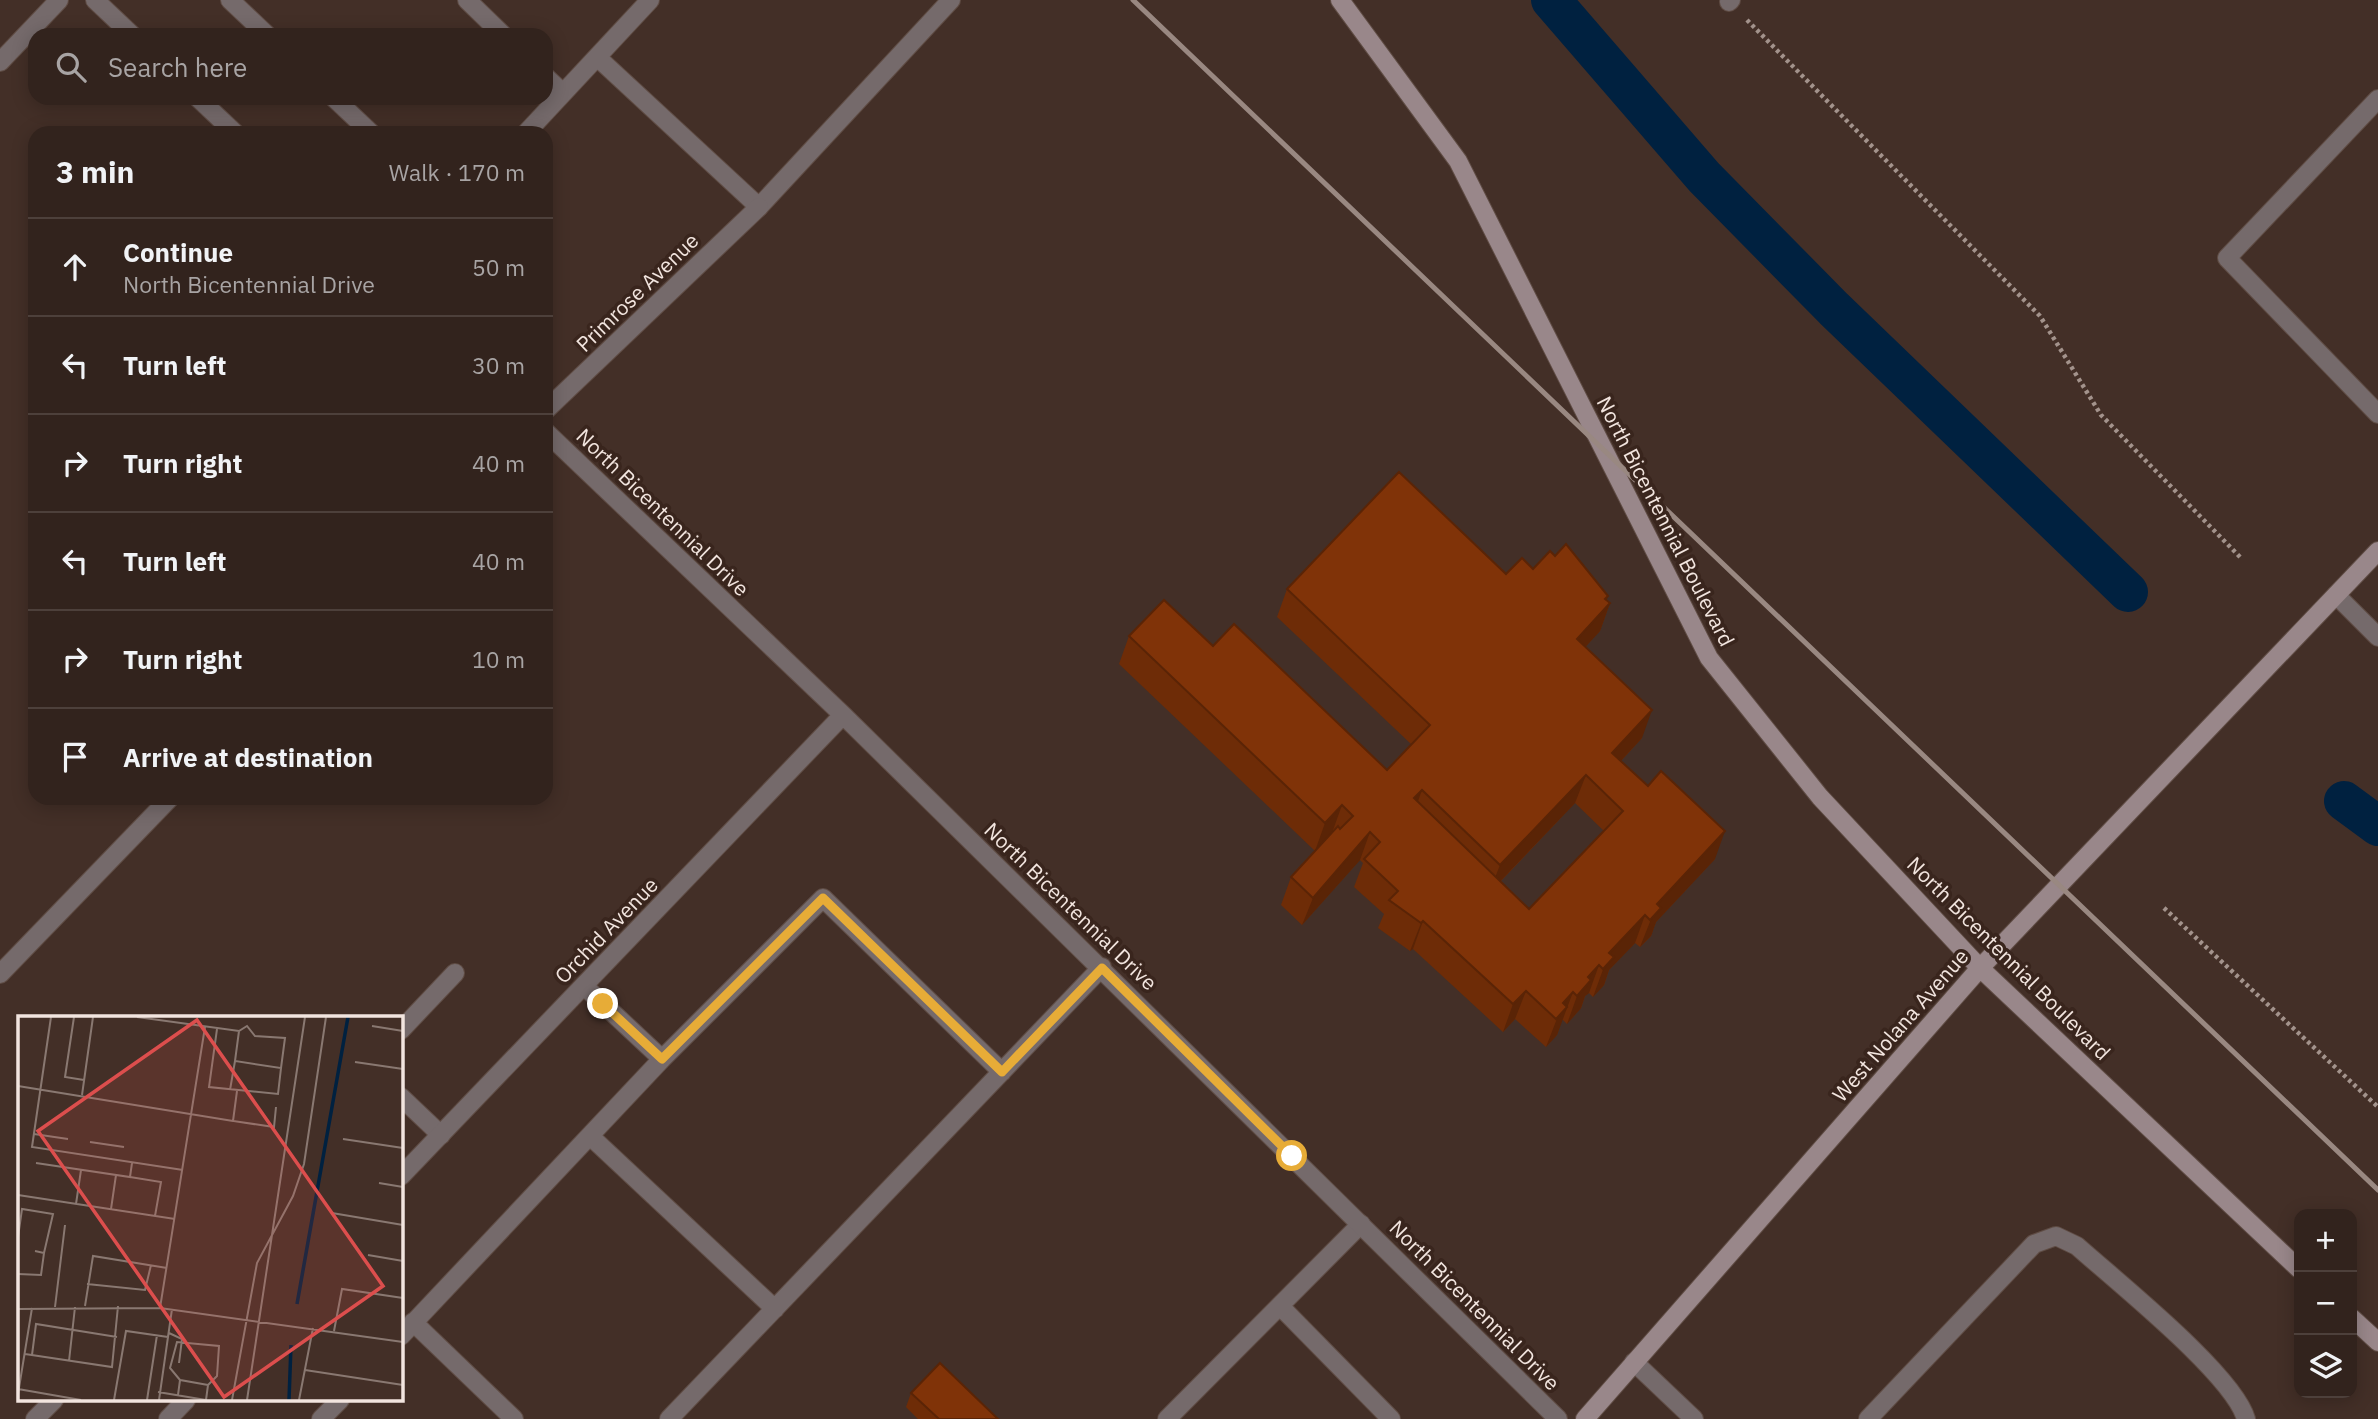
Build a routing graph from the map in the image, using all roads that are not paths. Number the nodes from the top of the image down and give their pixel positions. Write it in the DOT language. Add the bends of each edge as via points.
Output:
graph roads {
  1 [pos="59,0"];
  2 [pos="95,0"];
  3 [pos="230,0"];
  4 [pos="467,0"];
  5 [pos="650,0"];
  6 [pos="951,0"];
  7 [pos="1340,0"];
  8 [pos="32,28"];
  9 [pos="125,28"];
  10 [pos="260,28"];
  11 [pos="496,28"];
  12 [pos="28,33"];
  13 [pos="597,57"];
  14 [pos="0,62"];
  15 [pos="553,84"];
  16 [pos="563,93"];
  17 [pos="2378,99"];
  18 [pos="553,104"];
  19 [pos="205,105"];
  20 [pos="342,105"];
  21 [pos="552,105"];
  22 [pos="228,126"];
  23 [pos="364,126"];
  24 [pos="532,126"];
  25 [pos="759,207"];
  26 [pos="553,403"];
  27 [pos="2378,414"];
  28 [pos="553,439"];
  29 [pos="2378,551"];
  30 [pos="2336,595"];
  31 [pos="2378,637"];
  32 [pos="843,715"];
  33 [pos="163,805"];
  34 [pos="1102,968"];
  35 [pos="1980,968"];
  36 [pos="455,973"];
  37 [pos="0,974"];
  38 [pos="584,986"];
  39 [pos="402,1029"];
  40 [pos="662,1059"];
  41 [pos="1002,1072"];
  42 [pos="402,1098"];
  43 [pos="440,1135"];
  44 [pos="590,1136"];
  45 [pos="402,1175"];
  46 [pos="1361,1224"];
  47 [pos="2294,1264"];
  48 [pos="1280,1306"];
  49 [pos="775,1309"];
  50 [pos="2357,1323"];
  51 [pos="407,1329"];
  52 [pos="2378,1342"];
  53 [pos="1634,1362"];
  54 [pos="52,1402"];
  55 [pos="184,1402"];
  56 [pos="338,1402"];
  57 [pos="35,1419"];
  58 [pos="168,1419"];
  59 [pos="321,1419"];
  60 [pos="514,1419"];
  61 [pos="669,1419"];
  62 [pos="1167,1419"];
  63 [pos="1391,1419"];
  64 [pos="1558,1419"];
  65 [pos="1584,1419"];
  66 [pos="1693,1419"];
  67 [pos="1868,1419"];
  68 [pos="2246,1419"];
  1 -- 8 [label="street"];
  2 -- 9 [label="street"];
  3 -- 10 [label="street"];
  4 -- 11 [label="street"];
  5 -- 13 [label="street"];
  6 -- 25 [label="street, Primrose Avenue"];
  7 -- 35 [label="main road, North Bicentennial Boulevard" via="1458,161 1709,658 1820,797"];
  12 -- 14 [label="street"];
  13 -- 16 [label="street"];
  13 -- 25 [label="street"];
  15 -- 16 [label="street"];
  16 -- 18 [label="street"];
  17 -- 27 [label="street" via="2227,258"];
  19 -- 22 [label="street"];
  20 -- 23 [label="street"];
  21 -- 24 [label="street"];
  25 -- 26 [label="street, Primrose Avenue"];
  28 -- 32 [label="street, North Bicentennial Drive"];
  29 -- 30 [label="main road, West Nolana Avenue"];
  30 -- 31 [label="street"];
  30 -- 35 [label="main road, West Nolana Avenue"];
  32 -- 34 [label="street, North Bicentennial Drive"];
  32 -- 38 [label="street, Orchid Avenue"];
  33 -- 37 [label="street"];
  34 -- 41 [label="street"];
  34 -- 46 [label="street, North Bicentennial Drive"];
  35 -- 47 [label="main road, North Bicentennial Boulevard"];
  35 -- 53 [label="main road, West Nolana Avenue"];
  36 -- 39 [label="street"];
  38 -- 40 [label="street"];
  38 -- 43 [label="street, Orchid Avenue"];
  40 -- 41 [label="street" via="823,898"];
  40 -- 44 [label="street"];
  41 -- 49 [label="street"];
  42 -- 43 [label="street"];
  43 -- 45 [label="street, Orchid Avenue"];
  44 -- 49 [label="street"];
  44 -- 51 [label="street"];
  46 -- 48 [label="street"];
  46 -- 64 [label="street, North Bicentennial Drive"];
  48 -- 62 [label="street"];
  48 -- 63 [label="street"];
  49 -- 61 [label="street"];
  50 -- 52 [label="main road"];
  51 -- 60 [label="street"];
  53 -- 65 [label="main road, West Nolana Avenue"];
  53 -- 66 [label="street"];
  54 -- 57 [label="street"];
  55 -- 58 [label="street"];
  56 -- 59 [label="street"];
  67 -- 68 [label="street" via="2034,1244 2056,1236 2077,1246 2222,1378 2243,1406"];
}
